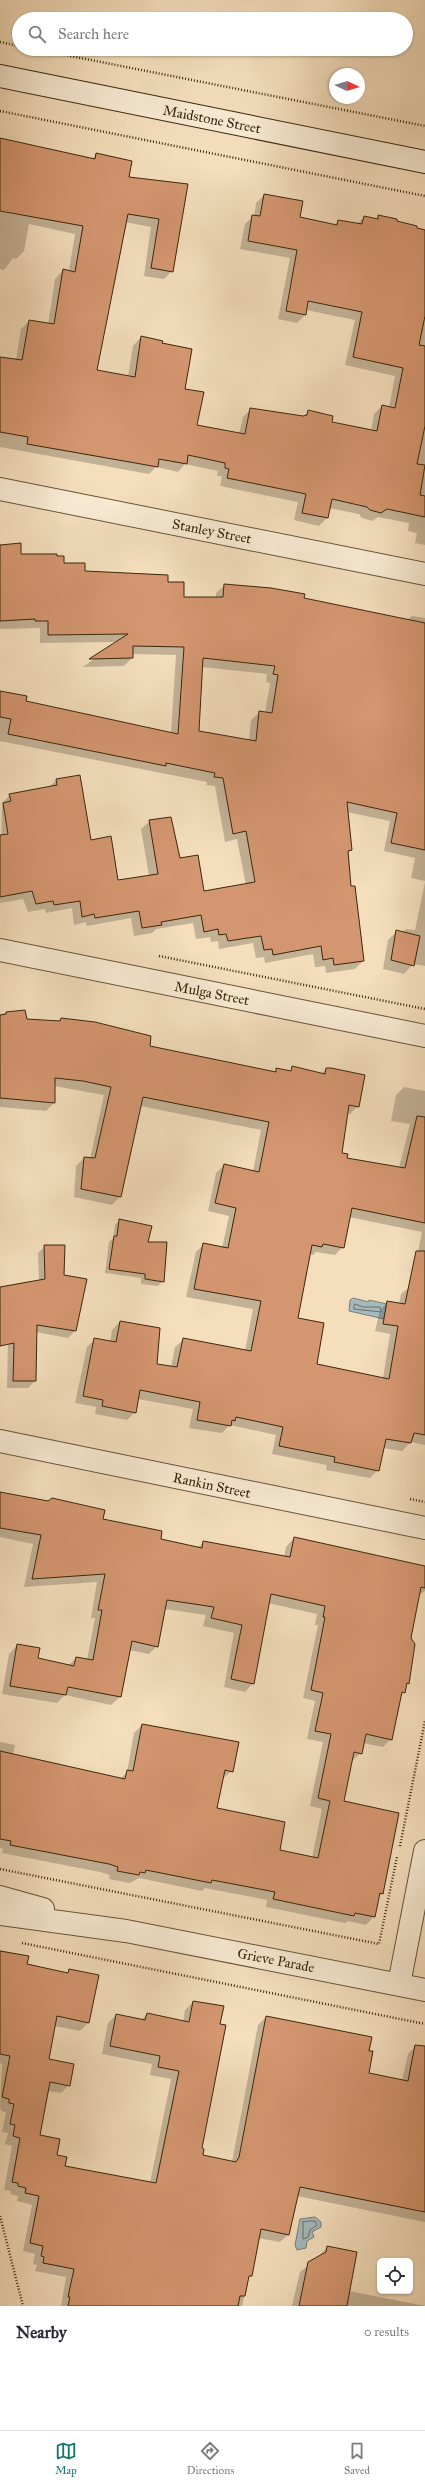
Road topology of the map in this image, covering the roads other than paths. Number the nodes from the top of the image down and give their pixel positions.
1 (0, 76) edge
2 (425, 162) edge
3 (0, 489) edge
4 (425, 574) edge
5 (0, 950) edge
6 (425, 1036) edge
7 (0, 1441) edge
8 (425, 1528) edge
9 (425, 1851) edge
10 (0, 1897) edge
11 (0, 1914) edge
12 (126, 1931) junction
13 (399, 1984) junction
14 (425, 1990) edge

1 - 2 street, Maidstone Street
3 - 4 street, Stanley Street
5 - 6 street, Mulga Street
7 - 8 street, Rankin Street
9 - 13 street
10 - 12 street, Grieve Parade
11 - 12 street, Grieve Parade
12 - 13 street, Grieve Parade
13 - 14 street, Grieve Parade

